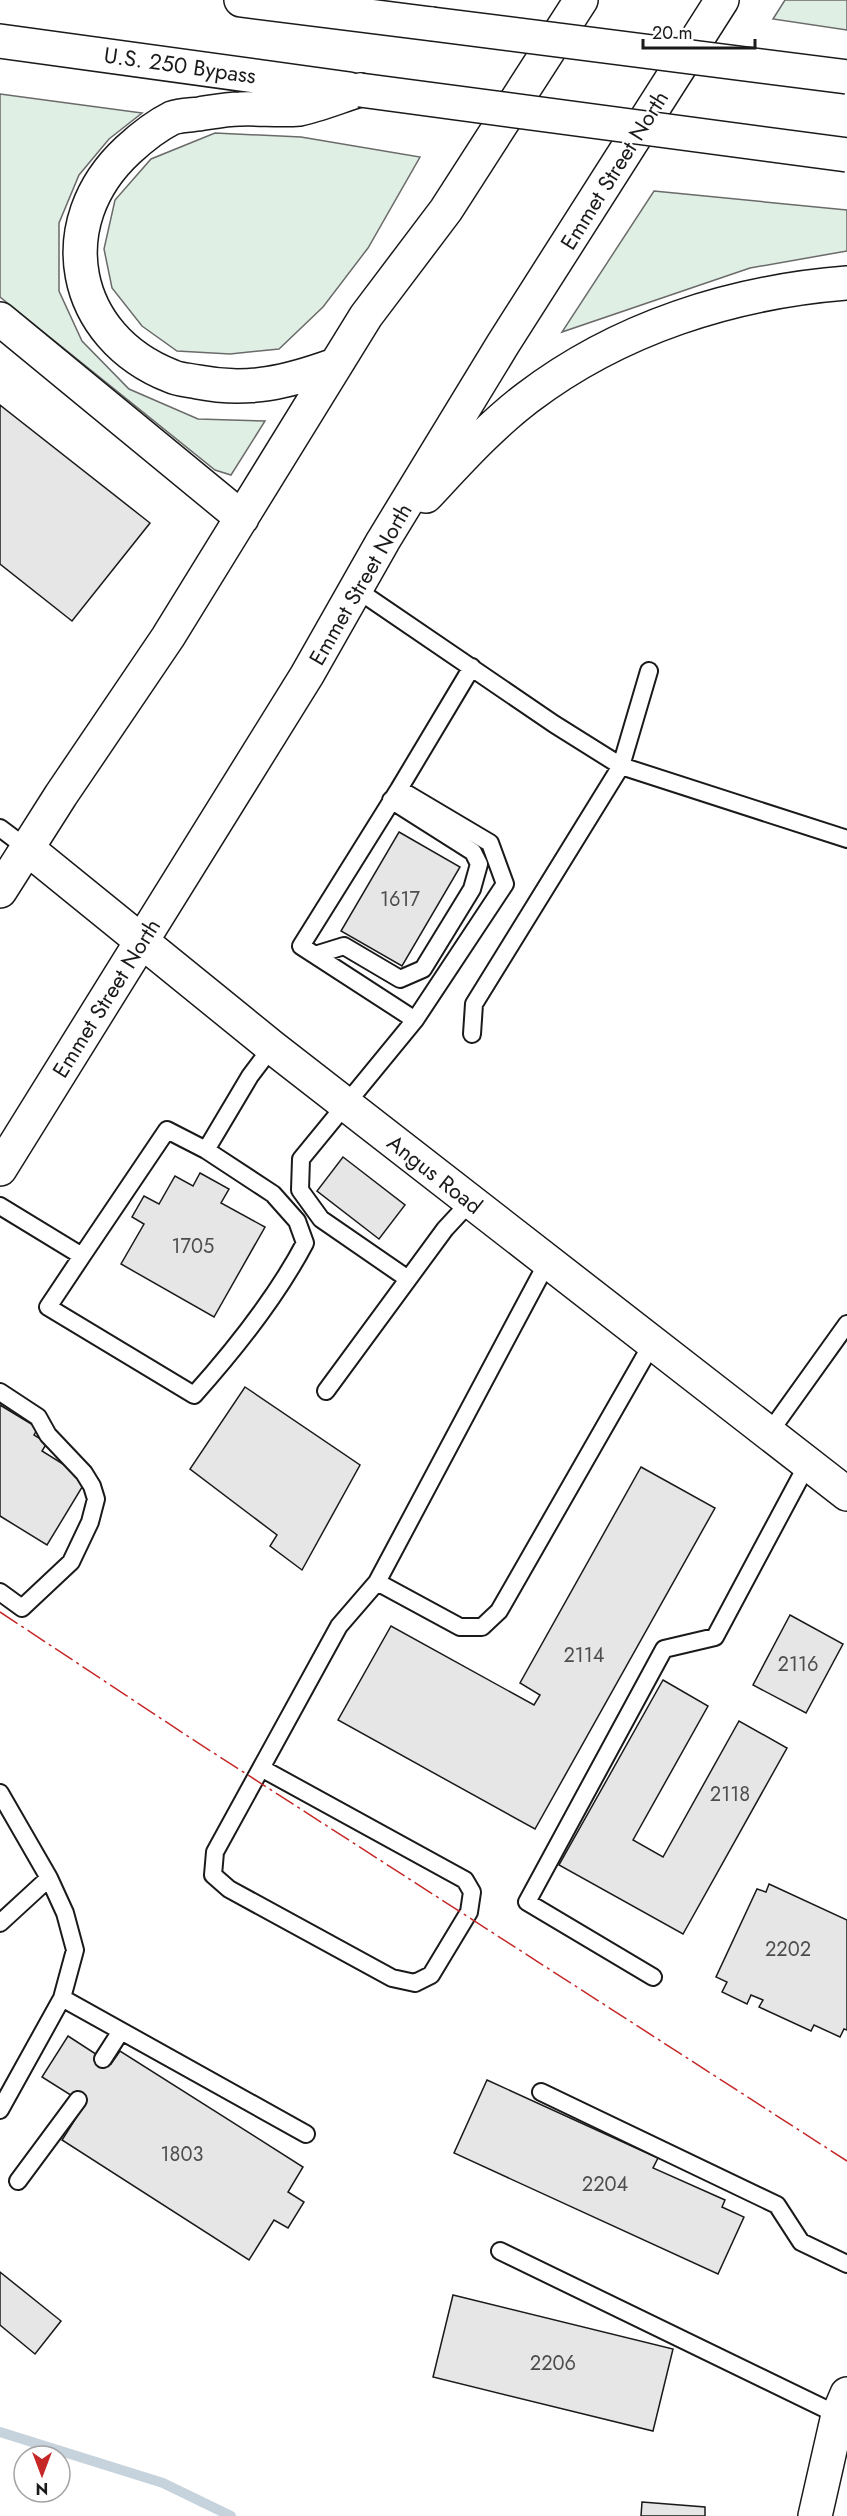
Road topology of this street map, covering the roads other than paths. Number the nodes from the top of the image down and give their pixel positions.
1 (241, 0) edge
2 (402, 0) edge
3 (581, 0) edge
4 (722, 0) edge
5 (432, 24) junction
6 (0, 41) edge
7 (847, 77) edge
8 (360, 90) junction
9 (847, 155) edge
10 (847, 283) edge
11 (0, 319) edge
12 (335, 365) junction
13 (242, 518) junction
14 (383, 541) junction
15 (356, 589) junction
16 (472, 667) junction
17 (649, 671) dead end
18 (621, 766) junction
19 (395, 794) junction
20 (0, 828) edge
21 (847, 838) edge
22 (28, 849) junction
23 (0, 891) edge
24 (141, 940) junction
25 (315, 955) junction
26 (416, 1020) junction
27 (472, 1034) dead end
28 (272, 1047) junction
29 (345, 1104) junction
30 (206, 1150) junction
31 (0, 1169) edge
32 (471, 1201) junction
33 (0, 1206) edge
34 (82, 1256) junction
35 (548, 1261) junction
36 (408, 1279) junction
37 (847, 1323) edge
38 (653, 1342) junction
39 (326, 1391) dead end
40 (0, 1392) edge
41 (768, 1433) junction
42 (808, 1463) junction
43 (847, 1494) edge
44 (377, 1582) junction
45 (0, 1592) edge
46 (261, 1767) junction
47 (0, 1793) edge
48 (49, 1878) junction
49 (0, 1923) edge
50 (653, 1977) dead end
51 (62, 1998) junction
52 (121, 2031) junction
53 (103, 2059) dead end
54 (541, 2092) dead end
55 (78, 2100) dead end
56 (0, 2110) edge
57 (306, 2134) dead end
58 (18, 2181) dead end
59 (500, 2251) dead end
60 (847, 2264) edge
61 (843, 2404) edge
62 (816, 2516) edge

1 - 5 main road
2 - 5 main road
3 - 12 main road
4 - 14 main road, Emmet Street North
5 - 7 main road, bridge
6 - 8 main road, U.S. 250 Bypass
8 - 9 main road, U.S. 250 Bypass, bridge
8 - 12 main road
10 - 14 main road
11 - 13 main road
12 - 13 main road
13 - 22 main road
14 - 15 main road, Emmet Street North
15 - 16 lane
15 - 24 main road, Emmet Street North
16 - 18 lane
16 - 19 lane
17 - 18 lane
18 - 21 lane
18 - 27 lane
19 - 25 lane
19 - 25 lane
19 - 26 lane
20 - 22 lane
22 - 23 main road
22 - 24 main road, Angus Road
24 - 28 main road, Angus Road
24 - 31 main road, Emmet Street North
25 - 26 lane
26 - 29 lane
28 - 29 main road, Angus Road
28 - 30 lane
29 - 32 main road, Angus Road
29 - 36 lane
30 - 34 lane
30 - 34 lane
32 - 35 main road, Angus Road
32 - 36 lane
33 - 34 lane
35 - 38 main road, Angus Road
35 - 44 lane
36 - 39 lane
37 - 41 lane
38 - 41 main road, Angus Road
38 - 44 lane
40 - 45 lane
41 - 42 main road, Angus Road
42 - 43 main road, Angus Road
42 - 50 lane
44 - 46 lane
46 - 46 lane
47 - 48 lane
48 - 49 lane
48 - 51 lane
51 - 52 lane
51 - 56 lane
52 - 53 lane
52 - 57 lane
54 - 60 lane
55 - 58 lane
59 - 61 lane
61 - 62 main road

